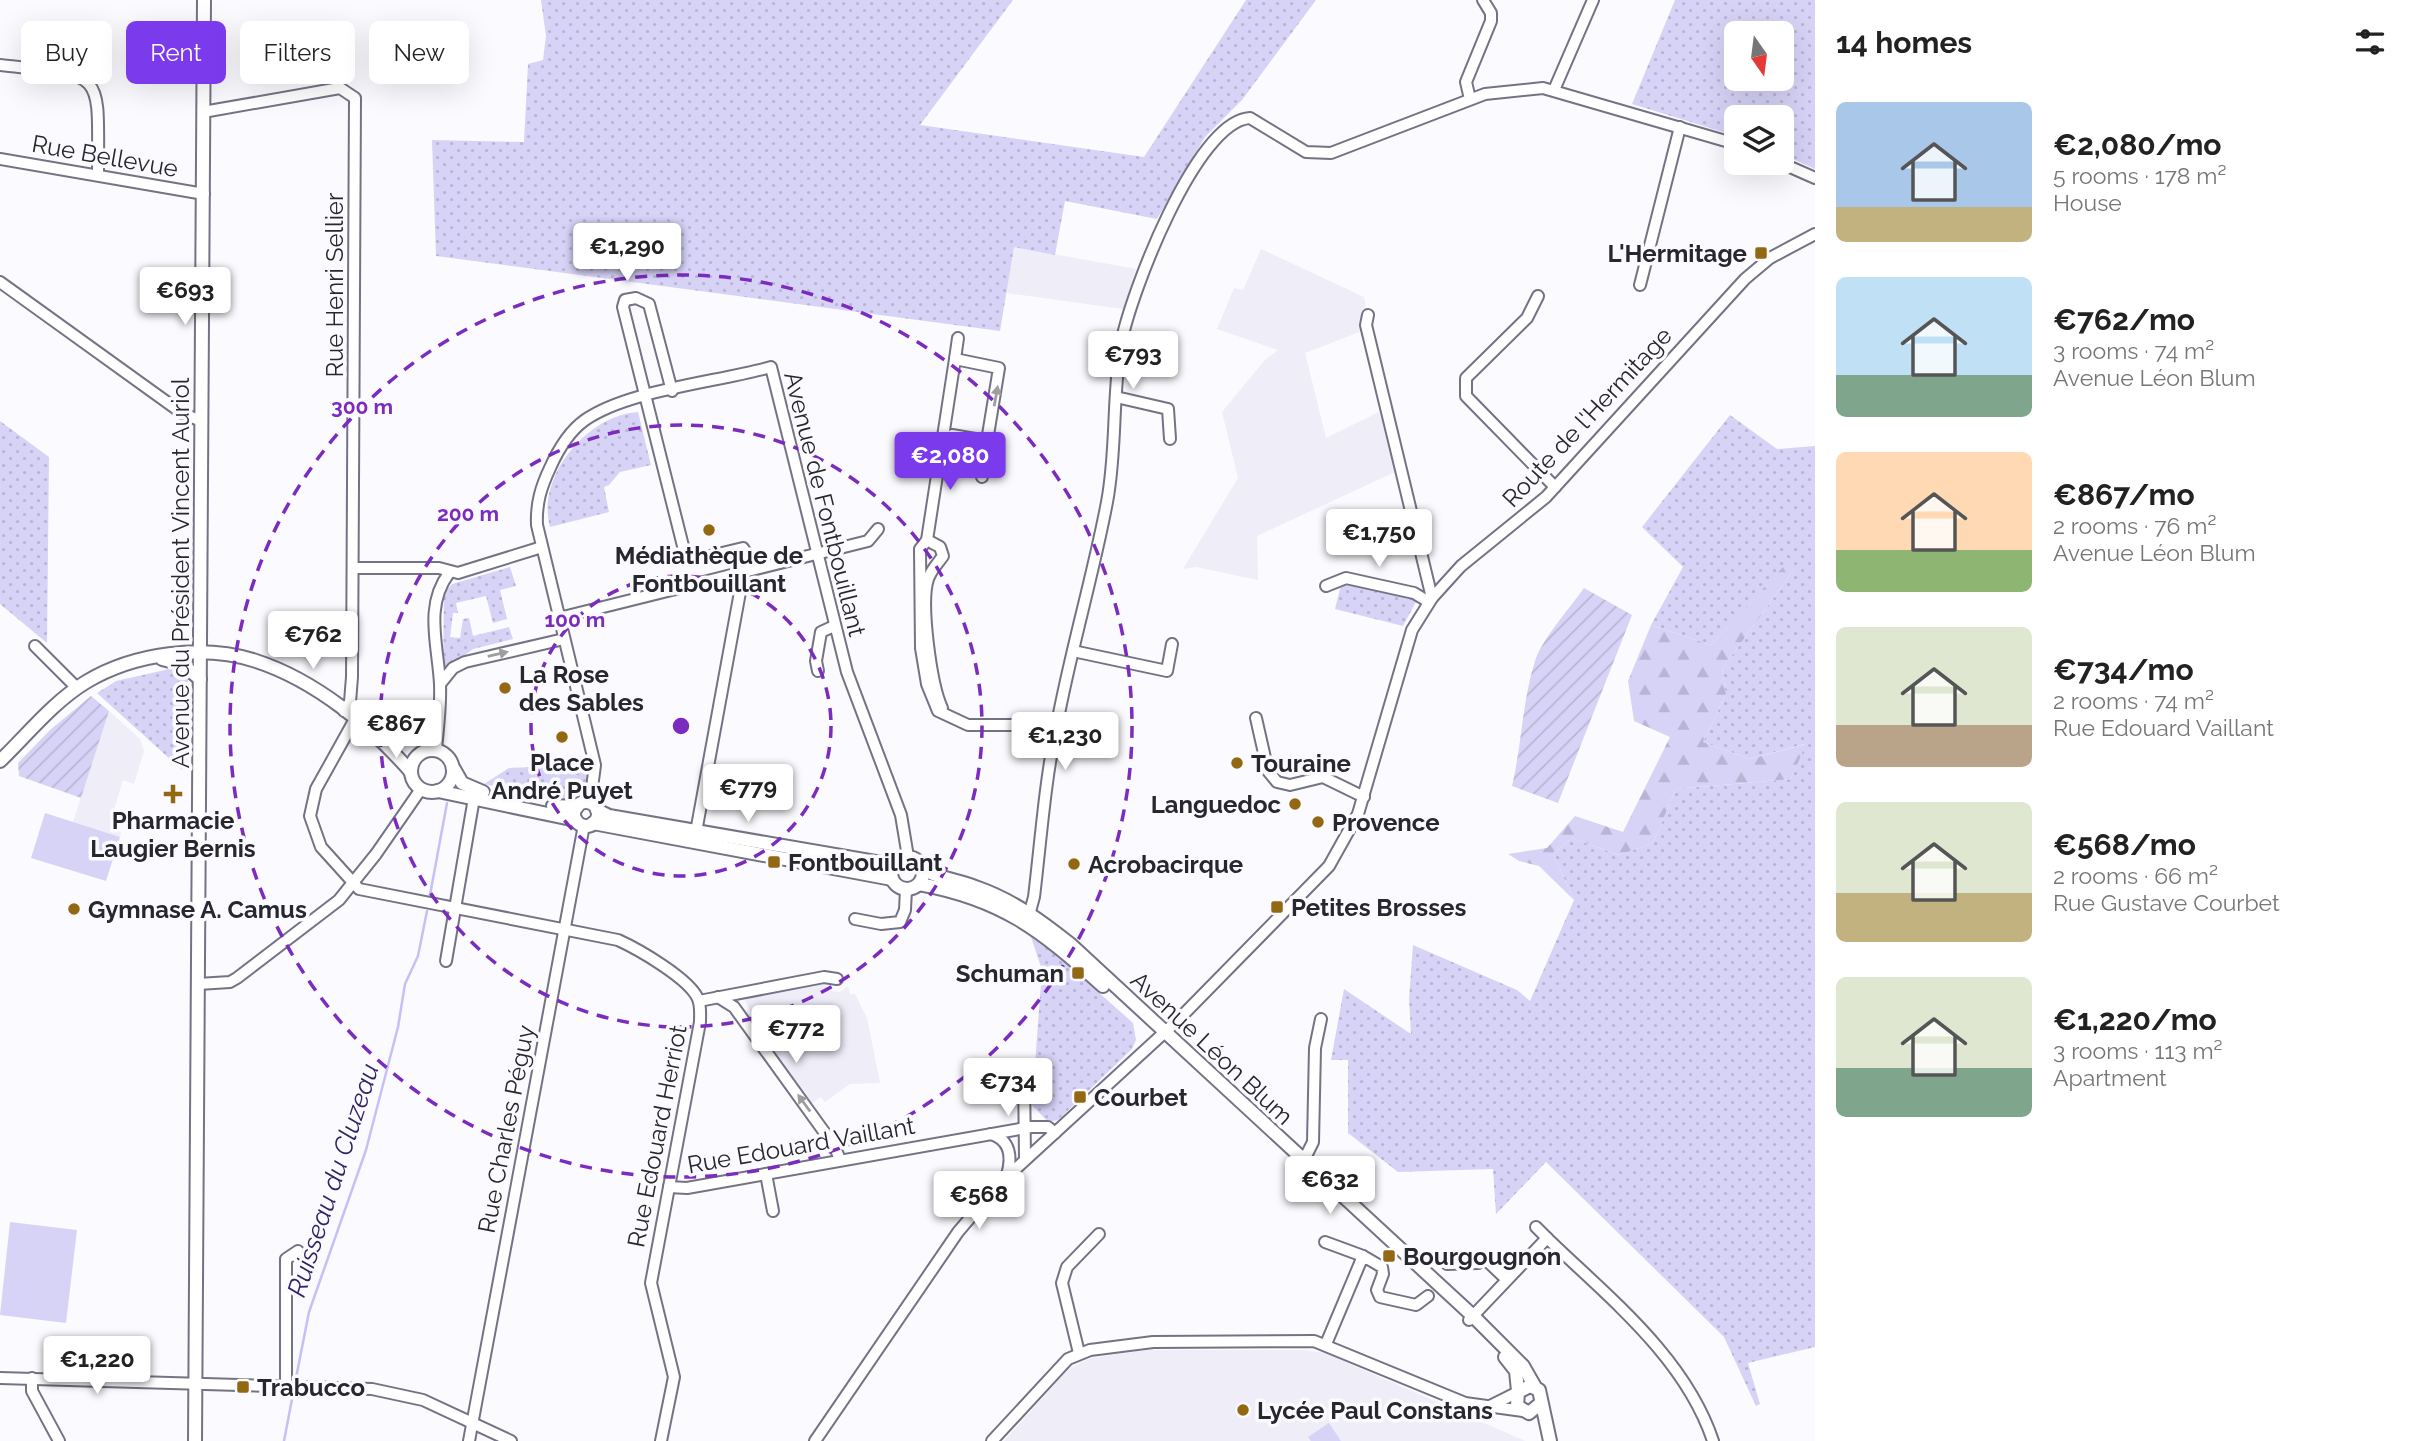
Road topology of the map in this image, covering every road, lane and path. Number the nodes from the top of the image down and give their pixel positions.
1 (204, 0) edge
2 (1483, 0) edge
3 (1593, 0) edge
4 (0, 65) edge
5 (1554, 90) junction
6 (1470, 99) junction
7 (203, 112) junction
8 (1680, 127) junction
9 (1724, 140) edge
10 (0, 159) edge
11 (1794, 169) edge
12 (98, 175) junction
13 (1815, 178) edge
14 (204, 194) junction
15 (1815, 234) edge
16 (0, 282) edge
17 (1640, 285) dead end
18 (1538, 296) dead end
19 (1368, 315) dead end
20 (958, 338) dead end
21 (955, 359) junction
22 (672, 391) junction
23 (646, 397) junction
24 (1116, 397) junction
25 (201, 421) junction
26 (1170, 439) dead end
27 (943, 440) junction
28 (988, 441) junction
29 (982, 477) dead end
30 (1555, 487) junction
31 (878, 529) dead end
32 (928, 540) junction
33 (542, 547) junction
34 (817, 554) junction
35 (353, 568) junction
36 (745, 571) junction
37 (449, 573) junction
38 (1326, 586) dead end
39 (1430, 600) junction
40 (559, 618) junction
41 (834, 626) junction
42 (564, 639) junction
43 (1172, 644) dead end
44 (35, 646) dead end
45 (1073, 651) junction
46 (200, 654) junction
47 (141, 660) junction
48 (818, 671) dead end
49 (200, 679) junction
50 (440, 684) junction
51 (76, 688) junction
52 (344, 711) junction
53 (947, 716) junction
54 (1256, 718) dead end
55 (355, 719) junction
56 (1056, 725) junction
57 (436, 750) junction
58 (396, 755) junction
59 (418, 755) junction
60 (0, 761) edge
61 (454, 769) junction
62 (411, 772) junction
63 (421, 789) junction
64 (438, 791) junction
65 (1364, 797) junction
66 (474, 798) junction
67 (586, 815) junction
68 (696, 832) junction
69 (908, 857) junction
70 (893, 865) junction
71 (922, 869) junction
72 (892, 879) junction
73 (352, 882) junction
74 (912, 886) junction
75 (455, 910) junction
76 (1029, 917) junction
77 (855, 919) dead end
78 (565, 929) junction
79 (446, 961) dead end
80 (837, 979) dead end
81 (198, 984) junction
82 (737, 992) junction
83 (718, 996) junction
84 (699, 1001) junction
85 (734, 1007) junction
86 (1321, 1019) dead end
87 (1162, 1034) junction
88 (1024, 1074) dead end
89 (1023, 1128) junction
90 (1055, 1133) junction
91 (989, 1134) junction
92 (1025, 1159) junction
93 (841, 1160) junction
94 (1303, 1162) junction
95 (766, 1174) junction
96 (1007, 1176) junction
97 (669, 1187) junction
98 (773, 1211) dead end
99 (1536, 1227) dead end
100 (1099, 1234) dead end
101 (1547, 1238) junction
102 (1325, 1242) dead end
103 (298, 1251) dead end
104 (1363, 1255) junction
105 (1447, 1264) dead end
106 (1506, 1279) junction
107 (1428, 1296) dead end
108 (1471, 1318) junction
109 (1326, 1344) junction
110 (1079, 1353) junction
111 (0, 1378) edge
112 (32, 1378) junction
113 (195, 1382) junction
114 (286, 1386) junction
115 (1535, 1387) junction
116 (1518, 1391) junction
117 (1541, 1403) junction
118 (1490, 1406) junction
119 (1526, 1412) junction
120 (473, 1422) junction
121 (59, 1441) edge
122 (195, 1441) edge
123 (469, 1441) edge
124 (511, 1441) edge
125 (661, 1441) edge
126 (815, 1441) edge
127 (992, 1441) edge
128 (1549, 1441) edge
129 (1713, 1441) edge

1 - 7 main road, Avenue du Président Vincent Auriol
2 - 6 street
3 - 5 street
4 - 12 street
5 - 6 street
5 - 8 street
6 - 24 street
7 - 14 main road, Avenue du Président Vincent Auriol
7 - 35 street, Rue Henri Sellier
8 - 9 street
8 - 17 street
10 - 12 street, Rue Bellevue
11 - 13 street
12 - 14 street, Rue Bellevue
14 - 25 main road, Avenue du Président Vincent Auriol
15 - 30 street, Route de l'Hermitage
16 - 25 street
18 - 30 street
19 - 39 street
20 - 21 street
21 - 27 street
28 -> 21 street
22 - 23 street, Avenue de Fontbouillant
22 - 23 street
22 - 34 street, Avenue de Fontbouillant
23 - 33 street, Avenue de Fontbouillant
23 - 36 street
24 - 26 street
24 - 45 street
25 - 46 main road, Avenue du Président Vincent Auriol
27 - 28 street
27 - 32 street
28 - 29 street
30 - 39 street, Route de l'Hermitage
31 - 34 street
32 - 53 street
32 - 53 street
33 - 37 street
33 - 40 street, Avenue de Fontbouillant
34 - 36 street
34 - 41 street, Avenue de Fontbouillant
35 - 37 street
35 - 52 street, Rue Henri Sellier
36 - 40 street
36 - 68 street
37 - 50 street
38 - 39 street
39 - 65 street, Route de l'Hermitage
40 - 42 street, Avenue de Fontbouillant
41 - 48 street
41 - 69 street, Avenue de Fontbouillant
50 -> 42 street
42 - 67 street, Avenue de Fontbouillant
43 - 45 street
44 - 51 street
45 - 56 street
46 - 47 main road
46 - 49 main road, Avenue du Président Vincent Auriol
46 - 52 main road
47 - 49 main road
47 - 51 main road
49 - 81 main road, Avenue du Président Vincent Auriol
50 - 57 street
51 - 60 main road
52 - 55 main road
53 - 56 street
54 - 65 street
55 - 58 main road
55 - 73 street
56 - 76 street
57 - 59 main road
57 - 61 main road, Avenue Léon Blum
58 - 59 main road
58 - 62 main road
59 - 62 main road
61 - 64 main road
61 - 67 main road, Avenue Léon Blum
62 - 63 main road
63 - 64 main road, Avenue Léon Blum
63 - 73 street
64 - 66 main road, Avenue Léon Blum
65 - 87 street, Route de l'Hermitage
66 - 67 main road, Avenue Léon Blum
66 - 75 street
67 - 68 main road, Avenue Léon Blum
67 - 72 main road, Avenue Léon Blum
67 - 78 street, Rue Charles Péguy
68 - 70 main road, Avenue Léon Blum
69 - 70 main road
69 - 71 main road, Avenue Léon Blum
70 - 72 main road
71 - 74 main road
71 - 76 main road, Avenue Léon Blum
72 - 74 main road, Avenue Léon Blum
73 - 75 street, Rue Edouard Herriot
73 - 81 street
74 - 76 main road, Avenue Léon Blum
74 - 77 street
75 - 78 street, Rue Edouard Herriot
75 - 79 street
76 - 87 main road, Avenue Léon Blum
78 - 84 street, Rue Edouard Herriot
78 - 120 street, Rue Charles Péguy
80 - 82 street
81 - 113 main road, Avenue du Président Vincent Auriol
82 - 83 street
82 - 85 street
83 - 84 street
83 - 85 street
84 - 97 street, Rue Edouard Herriot
93 -> 85 street
86 - 94 street
87 - 90 street, Route de l'Hermitage
87 - 94 main road, Avenue Léon Blum
87 - 108 main road, Avenue Léon Blum
88 - 89 street
89 - 90 street, Rue Edouard Vaillant
89 - 91 street, Rue Edouard Vaillant
89 - 92 street
90 - 92 street, Route de l'Hermitage
91 - 93 street, Rue Edouard Vaillant
91 - 96 street
92 - 96 street, Route de l'Hermitage
93 - 95 street, Rue Edouard Vaillant
94 - 108 main road, Avenue Léon Blum
95 - 97 street, Rue Edouard Vaillant
95 - 98 street
96 - 126 street, Route de l'Hermitage
97 - 125 street, Rue Edouard Herriot
99 - 101 street
100 - 110 street
101 - 106 street
101 - 129 street
102 - 104 street
103 - 114 street
104 - 107 street
104 - 109 street
105 - 106 street
106 - 108 street
108 - 115 main road, Avenue Léon Blum
108 - 116 main road, Avenue Léon Blum
109 - 110 street
109 - 118 street
110 - 127 street
111 - 112 street
112 - 113 street
112 - 121 street
113 - 114 street
113 - 122 main road, Avenue du Président Vincent Auriol
114 - 120 street
115 - 116 main road
115 - 117 main road, Avenue Léon Blum
116 - 118 street
116 - 119 main road, Avenue Léon Blum
117 - 119 main road
117 - 128 main road, Avenue Léon Blum
118 - 119 street
119 - 128 main road, Avenue Léon Blum
120 - 123 street, Rue Charles Péguy
120 - 124 street

